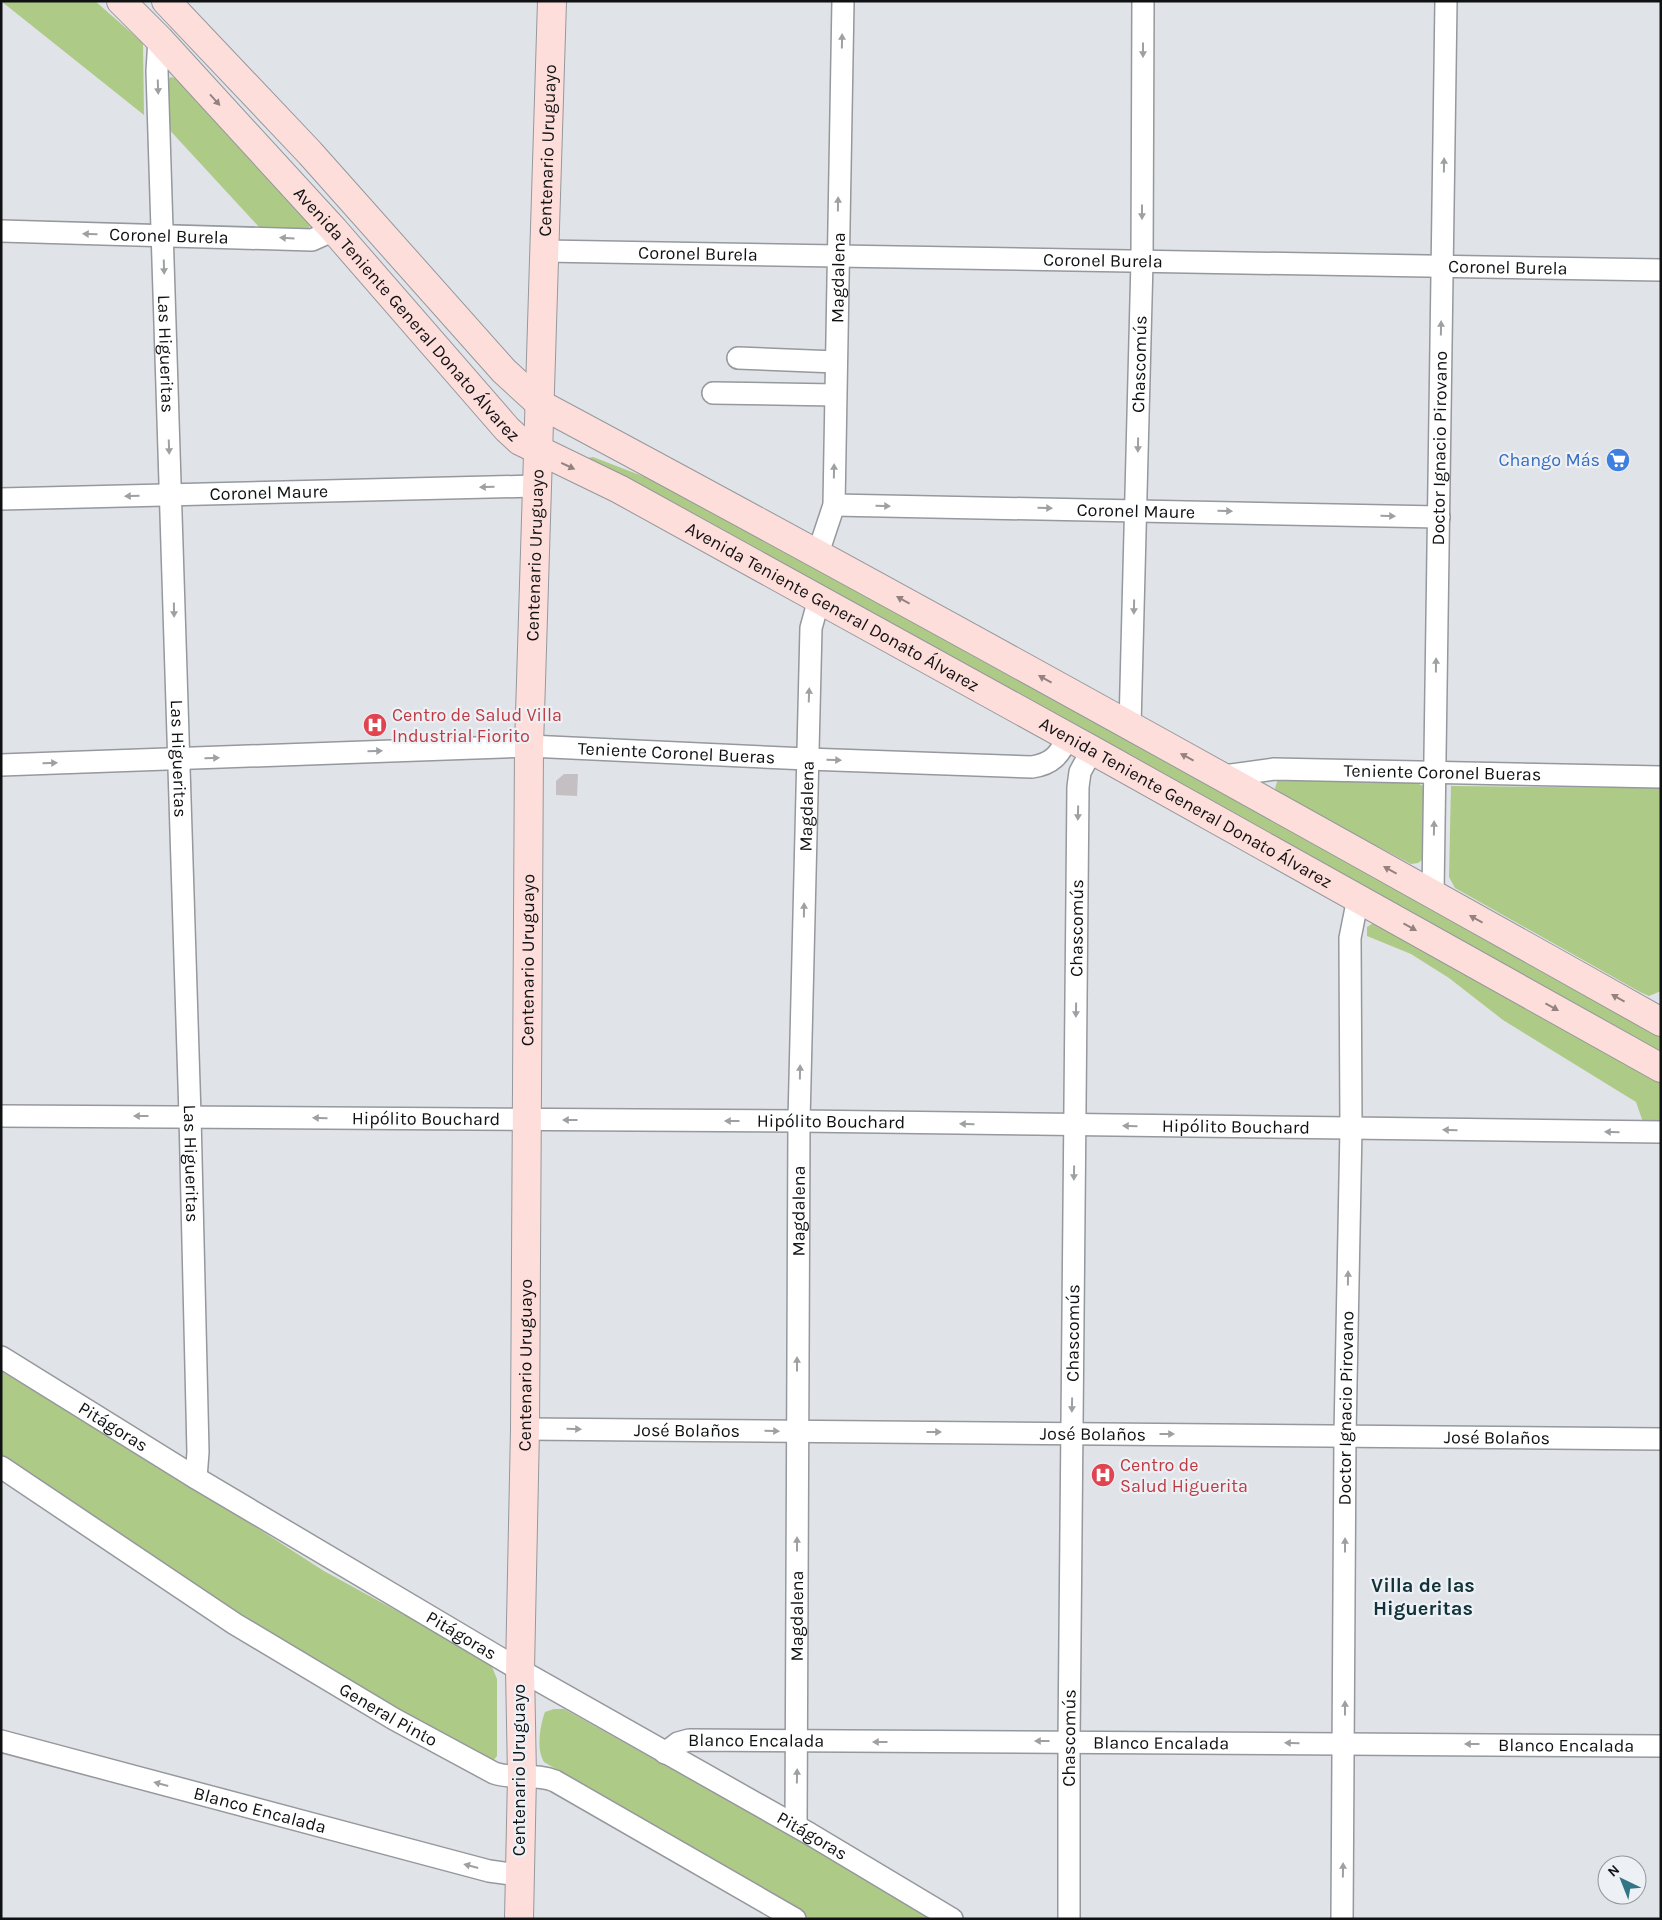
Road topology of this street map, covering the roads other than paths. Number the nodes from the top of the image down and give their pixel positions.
1 (121, 1) edge
2 (166, 1) edge
3 (552, 1) edge
4 (843, 1) edge
5 (1143, 1) edge
6 (1446, 1) edge
7 (159, 39) junction
8 (334, 230) junction
9 (1, 231) edge
10 (163, 236) junction
11 (544, 251) junction
12 (837, 255) junction
13 (1142, 261) junction
14 (1442, 268) junction
15 (1661, 270) edge
16 (738, 358) dead end
17 (836, 362) junction
18 (713, 393) dead end
19 (835, 395) junction
20 (540, 404) junction
21 (538, 452) junction
22 (536, 486) junction
23 (171, 495) junction
24 (1, 500) edge
25 (834, 505) junction
26 (1137, 509) junction
27 (1438, 517) junction
28 (818, 553) junction
29 (819, 599) junction
30 (1130, 726) junction
31 (1068, 736) junction
32 (529, 746) junction
33 (1092, 750) junction
34 (178, 759) junction
35 (807, 759) junction
36 (1051, 762) junction
37 (1, 765) edge
38 (1435, 771) junction
39 (1080, 774) junction
40 (1224, 776) junction
41 (1661, 777) edge
42 (1433, 894) junction
43 (1358, 898) junction
44 (1661, 1022) edge
45 (1661, 1068) edge
46 (1, 1116) edge
47 (190, 1116) junction
48 (526, 1120) junction
49 (799, 1121) junction
50 (1075, 1126) junction
51 (1351, 1128) junction
52 (1661, 1132) edge
53 (1, 1357) edge
54 (525, 1429) junction
55 (796, 1432) junction
56 (1072, 1433) junction
57 (1345, 1435) junction
58 (1661, 1439) edge
59 (1, 1467) edge
60 (196, 1478) junction
61 (520, 1670) junction
62 (1, 1741) edge
63 (1069, 1741) junction
64 (798, 1742) junction
65 (1345, 1744) junction
66 (1661, 1746) edge
67 (665, 1753) junction
68 (522, 1776) junction
69 (796, 1825) junction
70 (519, 1874) junction
71 (519, 1919) edge
72 (795, 1919) edge
73 (952, 1919) edge
74 (1069, 1919) edge
75 (1342, 1919) edge

1 - 7 main road, Avenida Teniente General Donato Álvarez
2 - 20 main road, Avenida Teniente General Donato Álvarez
3 - 11 main road, Centenario Uruguayo
12 -> 4 street, Magdalena
5 -> 13 street, Chascomús
14 -> 6 street, Doctor Ignacio Pirovano
7 -> 8 main road, Avenida Teniente General Donato Álvarez
7 -> 10 street, Las Higueritas
8 -> 10 street, Coronel Burela
8 - 21 main road, Avenida Teniente General Donato Álvarez
10 -> 9 street, Coronel Burela
10 -> 23 street, Las Higueritas
11 - 12 street, Coronel Burela
11 - 20 main road, Centenario Uruguayo
12 - 13 street, Coronel Burela
12 - 17 street, Magdalena
13 - 14 street, Coronel Burela
13 -> 26 street, Chascomús
14 - 15 street, Coronel Burela
27 -> 14 street, Doctor Ignacio Pirovano
16 - 17 street
17 - 19 street, Magdalena
18 - 19 street
25 -> 19 street, Magdalena
20 - 21 main road, Centenario Uruguayo
20 - 28 main road, Avenida Teniente General Donato Álvarez
21 - 22 main road, Centenario Uruguayo
21 -> 29 main road, Avenida Teniente General Donato Álvarez
22 -> 23 street, Coronel Maure
22 - 32 main road, Centenario Uruguayo
23 -> 24 street, Coronel Maure
23 -> 34 street, Las Higueritas
25 -> 26 street, Coronel Maure
25 - 28 street, Magdalena
26 -> 27 street, Coronel Maure
26 -> 30 street, Chascomús
38 -> 27 street, Doctor Ignacio Pirovano
30 -> 28 main road, Avenida Teniente General Donato Álvarez
29 - 31 main road, Avenida Teniente General Donato Álvarez
35 -> 29 street, Magdalena
40 -> 30 main road, Avenida Teniente General Donato Álvarez
31 - 33 main road, Avenida Teniente General Donato Álvarez
31 - 36 street
34 -> 32 street, Teniente Coronel Bueras
32 - 35 street, Teniente Coronel Bueras
32 - 48 main road, Centenario Uruguayo
33 - 39 street, Chascomús
33 - 43 main road, Avenida Teniente General Donato Álvarez
37 -> 34 street, Teniente Coronel Bueras
34 - 47 street, Las Higueritas
35 -> 36 street, Teniente Coronel Bueras
49 -> 35 street, Magdalena
36 - 39 street
38 - 40 street, Teniente Coronel Bueras
38 - 41 street, Teniente Coronel Bueras
42 -> 38 street, Doctor Ignacio Pirovano
39 -> 50 street, Chascomús
42 -> 40 main road, Avenida Teniente General Donato Álvarez
44 -> 42 main road, Avenida Teniente General Donato Álvarez
43 -> 45 main road, Avenida Teniente General Donato Álvarez
43 - 51 street, Doctor Ignacio Pirovano
47 -> 46 street, Hipólito Bouchard
48 -> 47 street, Hipólito Bouchard
47 - 60 street, Las Higueritas
49 -> 48 street, Hipólito Bouchard
48 - 54 main road, Centenario Uruguayo
50 -> 49 street, Hipólito Bouchard
55 -> 49 street, Magdalena
51 -> 50 street, Hipólito Bouchard
50 -> 56 street, Chascomús
52 -> 51 street, Hipólito Bouchard
57 -> 51 street, Doctor Ignacio Pirovano
53 - 60 street, Pitágoras
54 -> 55 street, José Bolaños
54 - 61 main road, Centenario Uruguayo
55 -> 56 street, José Bolaños
64 -> 55 street, Magdalena
56 -> 57 street, José Bolaños
56 - 63 street, Chascomús
57 - 58 street, José Bolaños
65 -> 57 street, Doctor Ignacio Pirovano
59 - 68 street, General Pinto
60 - 61 street, Pitágoras
61 - 67 street, Pitágoras
61 - 68 main road, Centenario Uruguayo
70 -> 62 street, Blanco Encalada
63 -> 64 street, Blanco Encalada
65 -> 63 street, Blanco Encalada
63 - 74 street, Chascomús
64 - 67 street, Blanco Encalada
69 -> 64 street, Magdalena
66 -> 65 street, Blanco Encalada
75 -> 65 street, Doctor Ignacio Pirovano
67 - 69 street, Pitágoras
68 - 70 main road, Centenario Uruguayo
68 - 72 street, General Pinto
69 - 73 street, Pitágoras
70 - 71 main road, Centenario Uruguayo

